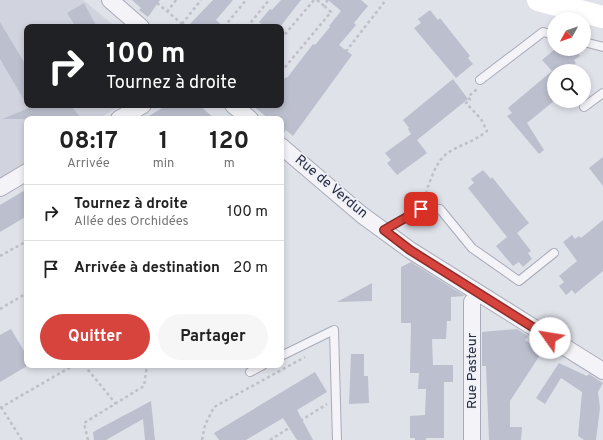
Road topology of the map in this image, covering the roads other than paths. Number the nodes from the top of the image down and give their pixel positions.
1 (538, 0) edge
2 (115, 2) edge
3 (603, 17) edge
4 (138, 24) edge
5 (547, 33) edge
6 (591, 44) edge
7 (603, 47) edge
8 (480, 80) road end
9 (603, 93) edge
10 (591, 102) edge
11 (138, 108) edge
12 (237, 108) edge
13 (123, 116) edge
14 (246, 116) edge
15 (284, 149) edge
16 (24, 174) edge
17 (0, 188) edge
18 (384, 230) junction
19 (554, 252) dead end
20 (472, 302) dead end
21 (284, 355) edge
22 (258, 368) edge
23 (603, 371) edge
24 (250, 372) dead end
25 (336, 440) edge
26 (472, 440) edge

1 - 3 main road
2 - 4 street
5 - 8 lane
6 - 7 lane
9 - 10 lane
11 - 13 street
12 - 14 street
15 - 18 street, Rue de Verdun
16 - 17 street
18 - 19 lane
18 - 23 street, Rue de Verdun
20 - 26 street, Rue Pasteur
21 - 25 lane
22 - 24 lane

